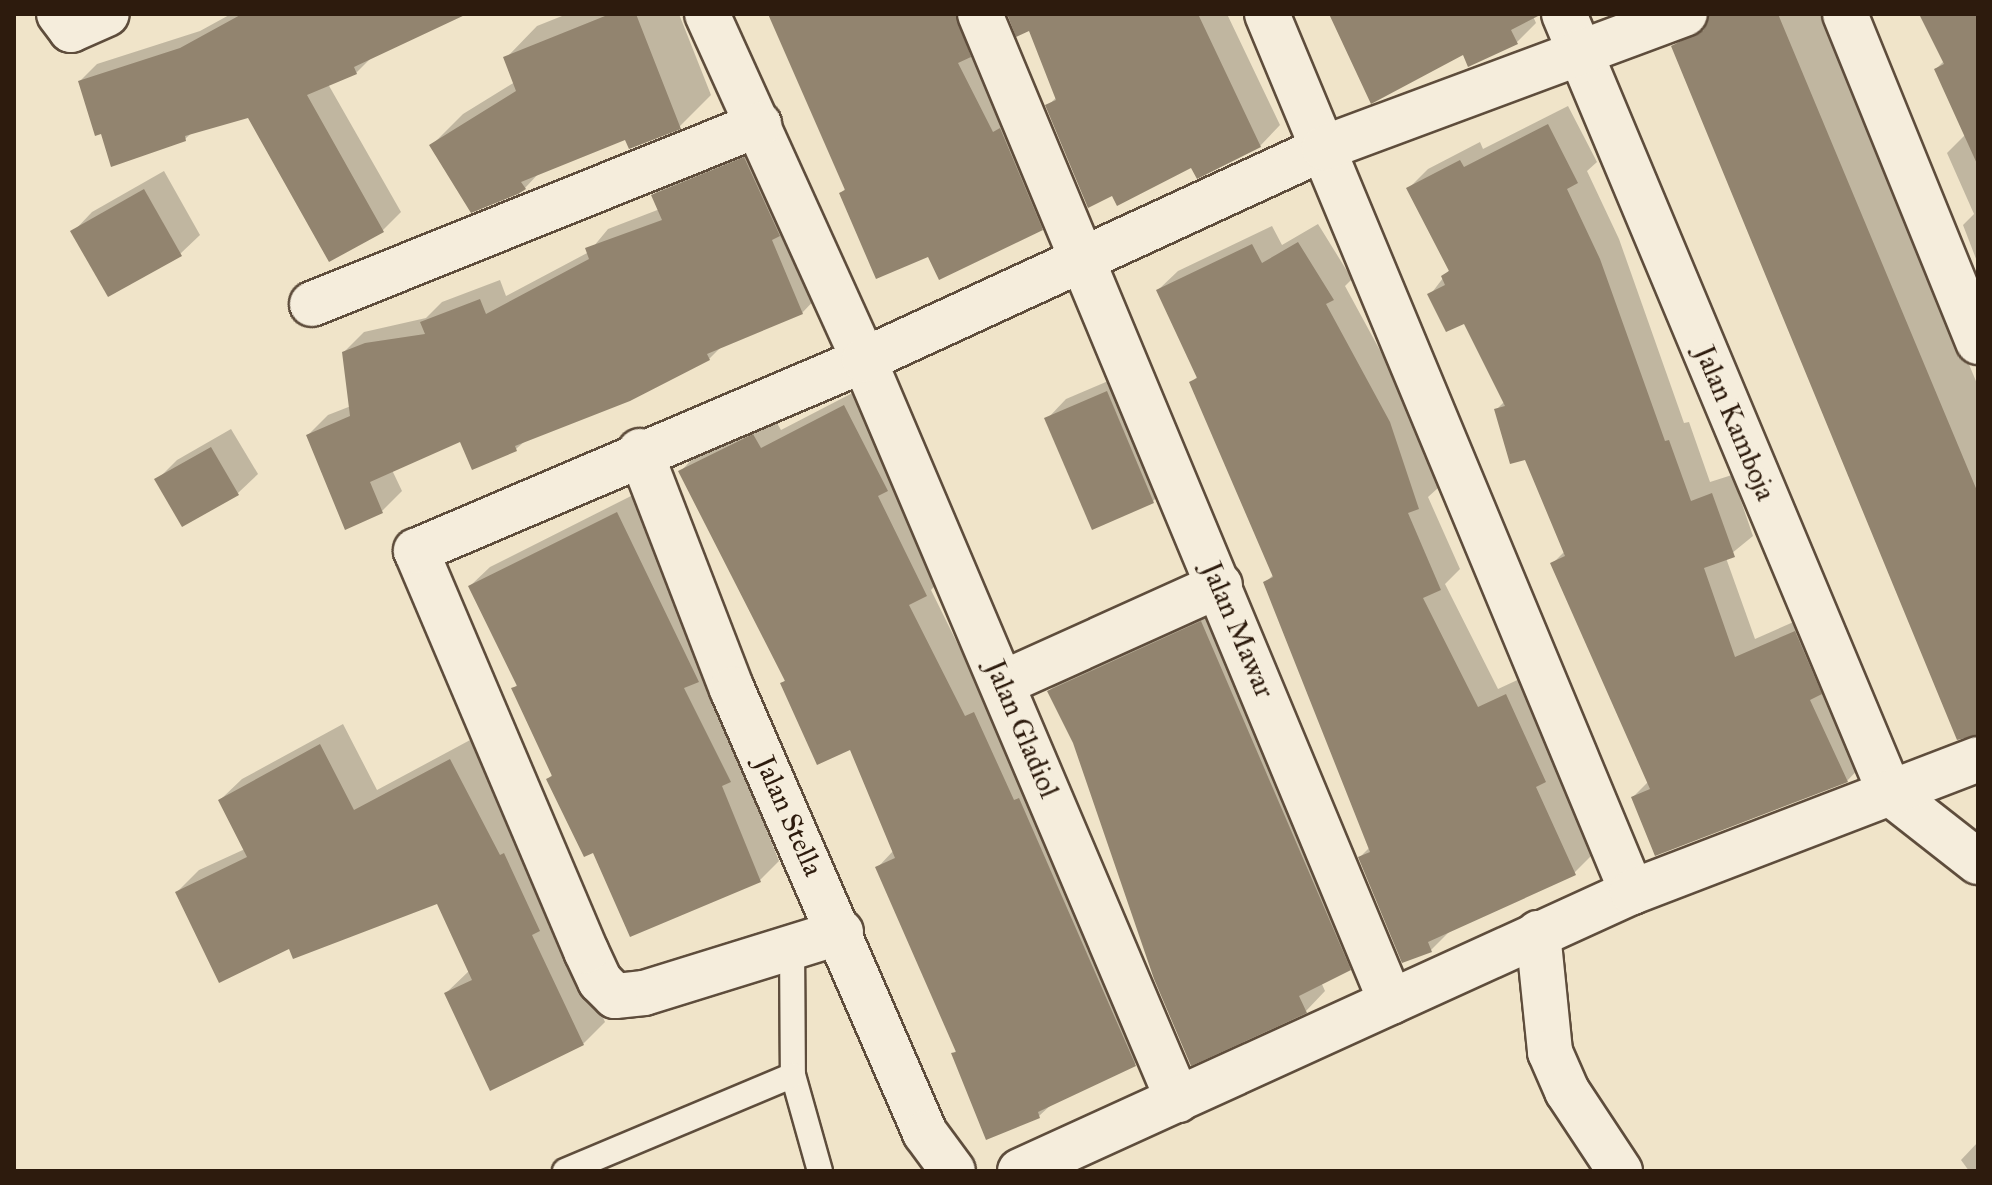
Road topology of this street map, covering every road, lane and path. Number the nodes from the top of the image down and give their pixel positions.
1 (59, 14) edge
2 (107, 14) edge
3 (707, 14) edge
4 (980, 14) edge
5 (1267, 14) edge
6 (1685, 14) edge
7 (1845, 14) edge
8 (1571, 34) edge
9 (759, 124) junction
10 (1324, 148) junction
11 (1081, 259) junction
12 (312, 304) dead end
13 (1978, 342) edge
14 (864, 360) junction
15 (640, 451) junction
16 (1220, 585) junction
17 (1003, 683) junction
18 (1978, 759) edge
19 (1890, 793) junction
20 (1978, 862) edge
21 (1632, 892) junction
22 (841, 932) junction
23 (1538, 933) junction
24 (792, 944) junction
25 (1391, 1002) junction
26 (793, 1075) junction
27 (1178, 1100) junction
28 (565, 1171) edge
29 (820, 1171) edge
30 (953, 1171) edge
31 (1020, 1171) edge
32 (1620, 1171) edge

1 - 2 street
3 - 9 street, Jalan Gladiol
4 - 11 street, Jalan Mawar
5 - 10 street
6 - 8 street
7 - 13 street
8 - 10 street
8 - 19 street, Jalan Kamboja
9 - 12 street
9 - 14 street, Jalan Gladiol
10 - 11 street
10 - 21 street
11 - 14 street
11 - 16 street, Jalan Mawar
14 - 15 street
14 - 17 street, Jalan Gladiol
15 - 22 street, Jalan Stella
15 - 24 street
16 - 17 street
16 - 25 street, Jalan Mawar
17 - 27 street, Jalan Gladiol
18 - 19 street
19 - 20 street
19 - 21 street
21 - 23 street
22 - 24 street
22 - 30 street, Jalan Stella
23 - 25 street
23 - 32 street
24 - 26 lane
25 - 27 street
26 - 28 lane
26 - 29 lane
27 - 31 street

